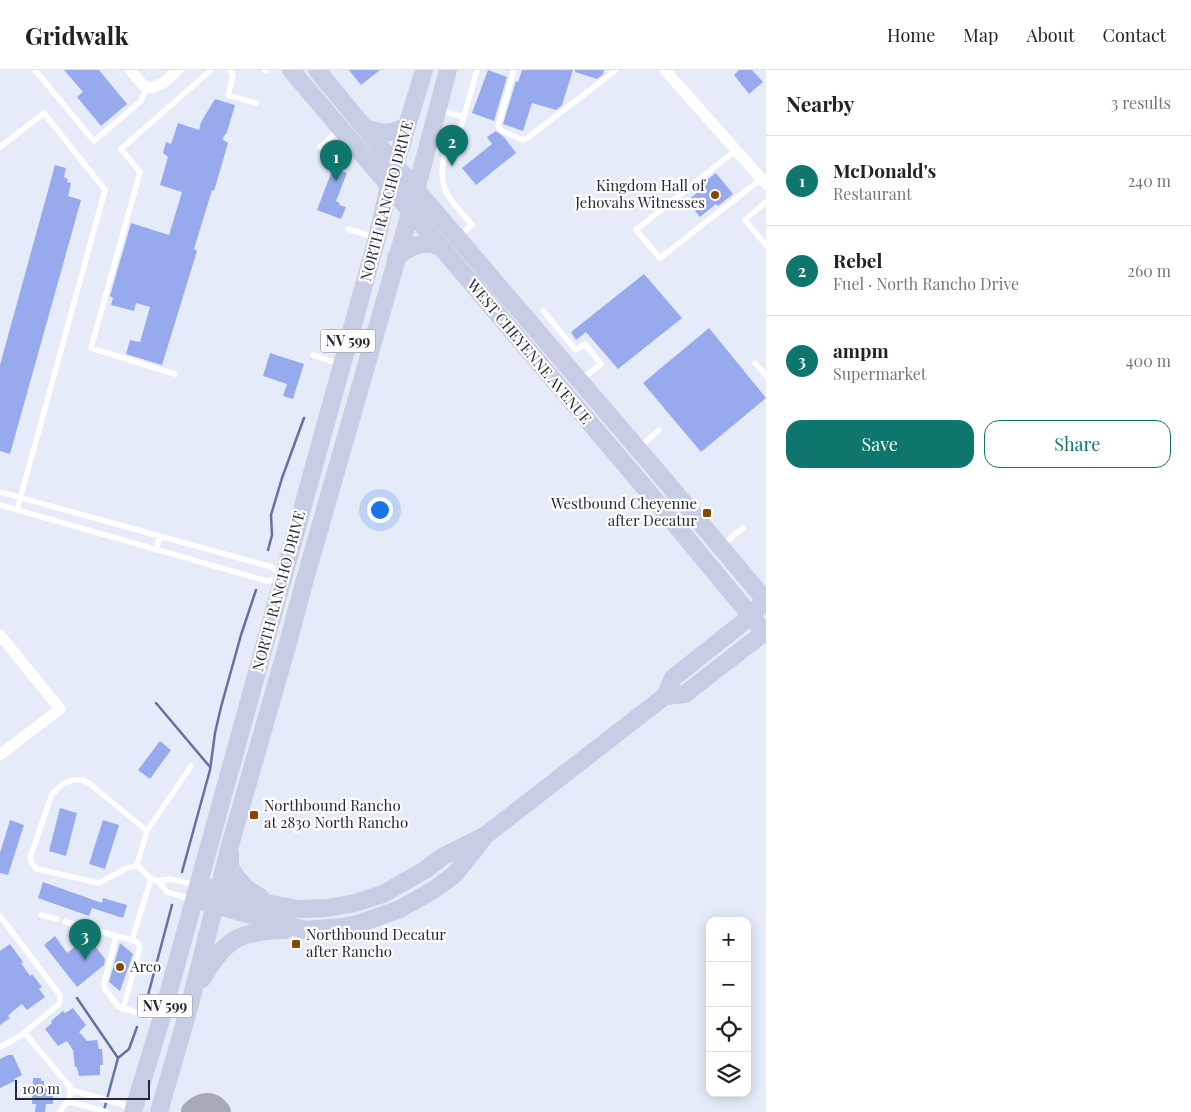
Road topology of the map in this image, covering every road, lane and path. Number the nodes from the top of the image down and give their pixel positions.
1 (35, 70) edge
2 (130, 70) edge
3 (178, 70) edge
4 (211, 70) edge
5 (230, 70) edge
6 (291, 70) edge
7 (424, 70) edge
8 (448, 70) edge
9 (477, 70) edge
10 (514, 70) edge
11 (616, 70) edge
12 (664, 70) edge
13 (319, 71) edge
14 (149, 87) junction
15 (256, 103) dead end
16 (437, 110) junction
17 (464, 117) junction
18 (407, 126) junction
19 (365, 128) junction
20 (340, 129) junction
21 (0, 147) edge
22 (320, 147) dead end
23 (426, 147) junction
24 (736, 150) junction
25 (445, 152) junction
26 (395, 164) junction
27 (764, 182) edge
28 (389, 186) junction
29 (416, 188) junction
30 (766, 202) edge
31 (410, 213) junction
32 (348, 229) dead end
33 (457, 237) junction
34 (377, 238) junction
35 (766, 245) edge
36 (440, 247) junction
37 (396, 257) junction
38 (543, 312) dead end
39 (313, 356) dead end
40 (755, 363) dead end
41 (342, 365) junction
42 (175, 374) dead end
43 (766, 376) edge
44 (580, 381) junction
45 (659, 430) dead end
46 (638, 448) junction
47 (0, 492) edge
48 (20, 498) junction
49 (0, 505) edge
50 (17, 510) junction
51 (743, 528) dead end
52 (160, 536) junction
53 (721, 547) junction
54 (156, 550) junction
55 (282, 578) junction
56 (304, 583) junction
57 (766, 601) edge
58 (751, 616) junction
59 (765, 633) edge
60 (0, 635) edge
61 (665, 696) junction
62 (0, 755) edge
63 (191, 766) dead end
64 (147, 831) junction
65 (486, 835) junction
66 (229, 849) junction
67 (137, 865) junction
68 (151, 879) junction
69 (158, 881) junction
70 (196, 892) junction
71 (217, 898) junction
72 (265, 904) junction
73 (41, 915) dead end
74 (0, 916) edge
75 (57, 919) dead end
76 (65, 922) dead end
77 (74, 924) dead end
78 (81, 926) dead end
79 (305, 930) junction
80 (116, 936) junction
81 (132, 940) junction
82 (189, 1008) junction
83 (123, 1009) junction
84 (161, 1020) junction
85 (24, 1032) junction
86 (0, 1047) edge
87 (71, 1090) junction
88 (94, 1097) junction
89 (68, 1100) junction
90 (91, 1108) junction
91 (130, 1110) edge
92 (60, 1112) edge
93 (107, 1112) edge
94 (159, 1112) edge

1 - 14 lane
2 - 14 street
3 - 14 street
4 - 42 lane
5 - 15 lane
6 - 20 main road, WEST CHEYENNE AVENUE
7 - 18 main road, NORTH RANCHO DRIVE / NV 599
8 - 16 main road, NORTH RANCHO DRIVE / NV 599
9 - 17 lane
10 - 11 lane
12 - 24 street
13 - 19 main road, WEST CHEYENNE AVENUE
16 - 17 lane
16 - 23 main road, NORTH RANCHO DRIVE / NV 599
17 - 25 lane
18 - 19 main road
18 - 26 main road, NORTH RANCHO DRIVE / NV 599
19 - 26 main road, WEST CHEYENNE AVENUE
20 - 22 lane
20 - 28 main road, WEST CHEYENNE AVENUE
21 - 48 lane
23 - 25 lane
23 - 29 main road, NORTH RANCHO DRIVE / NV 599
24 - 27 street
24 - 27 lane
25 - 33 lane
26 - 28 main road, NORTH RANCHO DRIVE / NV 599
26 - 29 main road, WEST CHEYENNE AVENUE
28 - 31 main road, WEST CHEYENNE AVENUE
28 - 34 main road, NORTH RANCHO DRIVE / NV 599
29 - 31 main road, NORTH RANCHO DRIVE / NV 599
29 - 33 main road, WEST CHEYENNE AVENUE
30 - 35 lane
31 - 36 main road, WEST CHEYENNE AVENUE
31 - 37 main road, NORTH RANCHO DRIVE / NV 599
32 - 34 lane
33 - 44 main road, WEST CHEYENNE AVENUE
34 - 41 main road, NORTH RANCHO DRIVE / NV 599
36 - 37 main road
36 - 58 main road, WEST CHEYENNE AVENUE
37 - 56 main road, NORTH RANCHO DRIVE / NV 599
38 - 44 lane
39 - 41 lane
40 - 43 lane
41 - 55 main road, NORTH RANCHO DRIVE / NV 599
44 - 46 main road, WEST CHEYENNE AVENUE
45 - 46 lane
46 - 53 main road, WEST CHEYENNE AVENUE
47 - 48 lane
48 - 50 lane
48 - 52 lane
49 - 50 lane
50 - 54 lane
51 - 53 lane
52 - 54 lane
52 - 55 lane
53 - 57 main road, WEST CHEYENNE AVENUE
54 - 55 lane
55 - 56 main road
55 - 70 main road, NORTH RANCHO DRIVE / NV 599
56 - 66 main road, NORTH RANCHO DRIVE / NV 599
57 - 58 main road
58 - 59 main road, WEST CHEYENNE AVENUE
58 - 61 main road
59 - 61 main road
60 - 62 street
61 - 65 main road
63 - 64 lane
64 - 67 lane
64 - 67 lane
65 - 72 main road
65 - 79 main road
66 - 71 main road, NORTH RANCHO DRIVE / NV 599
66 - 72 main road
67 - 68 lane
68 - 69 lane
68 - 81 lane
69 - 70 lane
69 - 70 lane
70 - 71 main road
70 - 84 main road, NORTH RANCHO DRIVE / NV 599
71 - 72 main road
71 - 79 main road
71 - 82 main road, NORTH RANCHO DRIVE / NV 599
73 - 75 lane
74 - 85 lane
76 - 77 lane
78 - 80 lane
79 - 82 main road
80 - 81 lane
80 - 83 lane
81 - 83 lane
82 - 94 main road, NORTH RANCHO DRIVE / NV 599
83 - 84 lane
84 - 91 main road, NORTH RANCHO DRIVE / NV 599
85 - 86 lane
85 - 87 lane
87 - 88 lane
87 - 89 lane
88 - 90 lane
88 - 91 lane
89 - 90 lane
89 - 92 lane
90 - 93 lane

